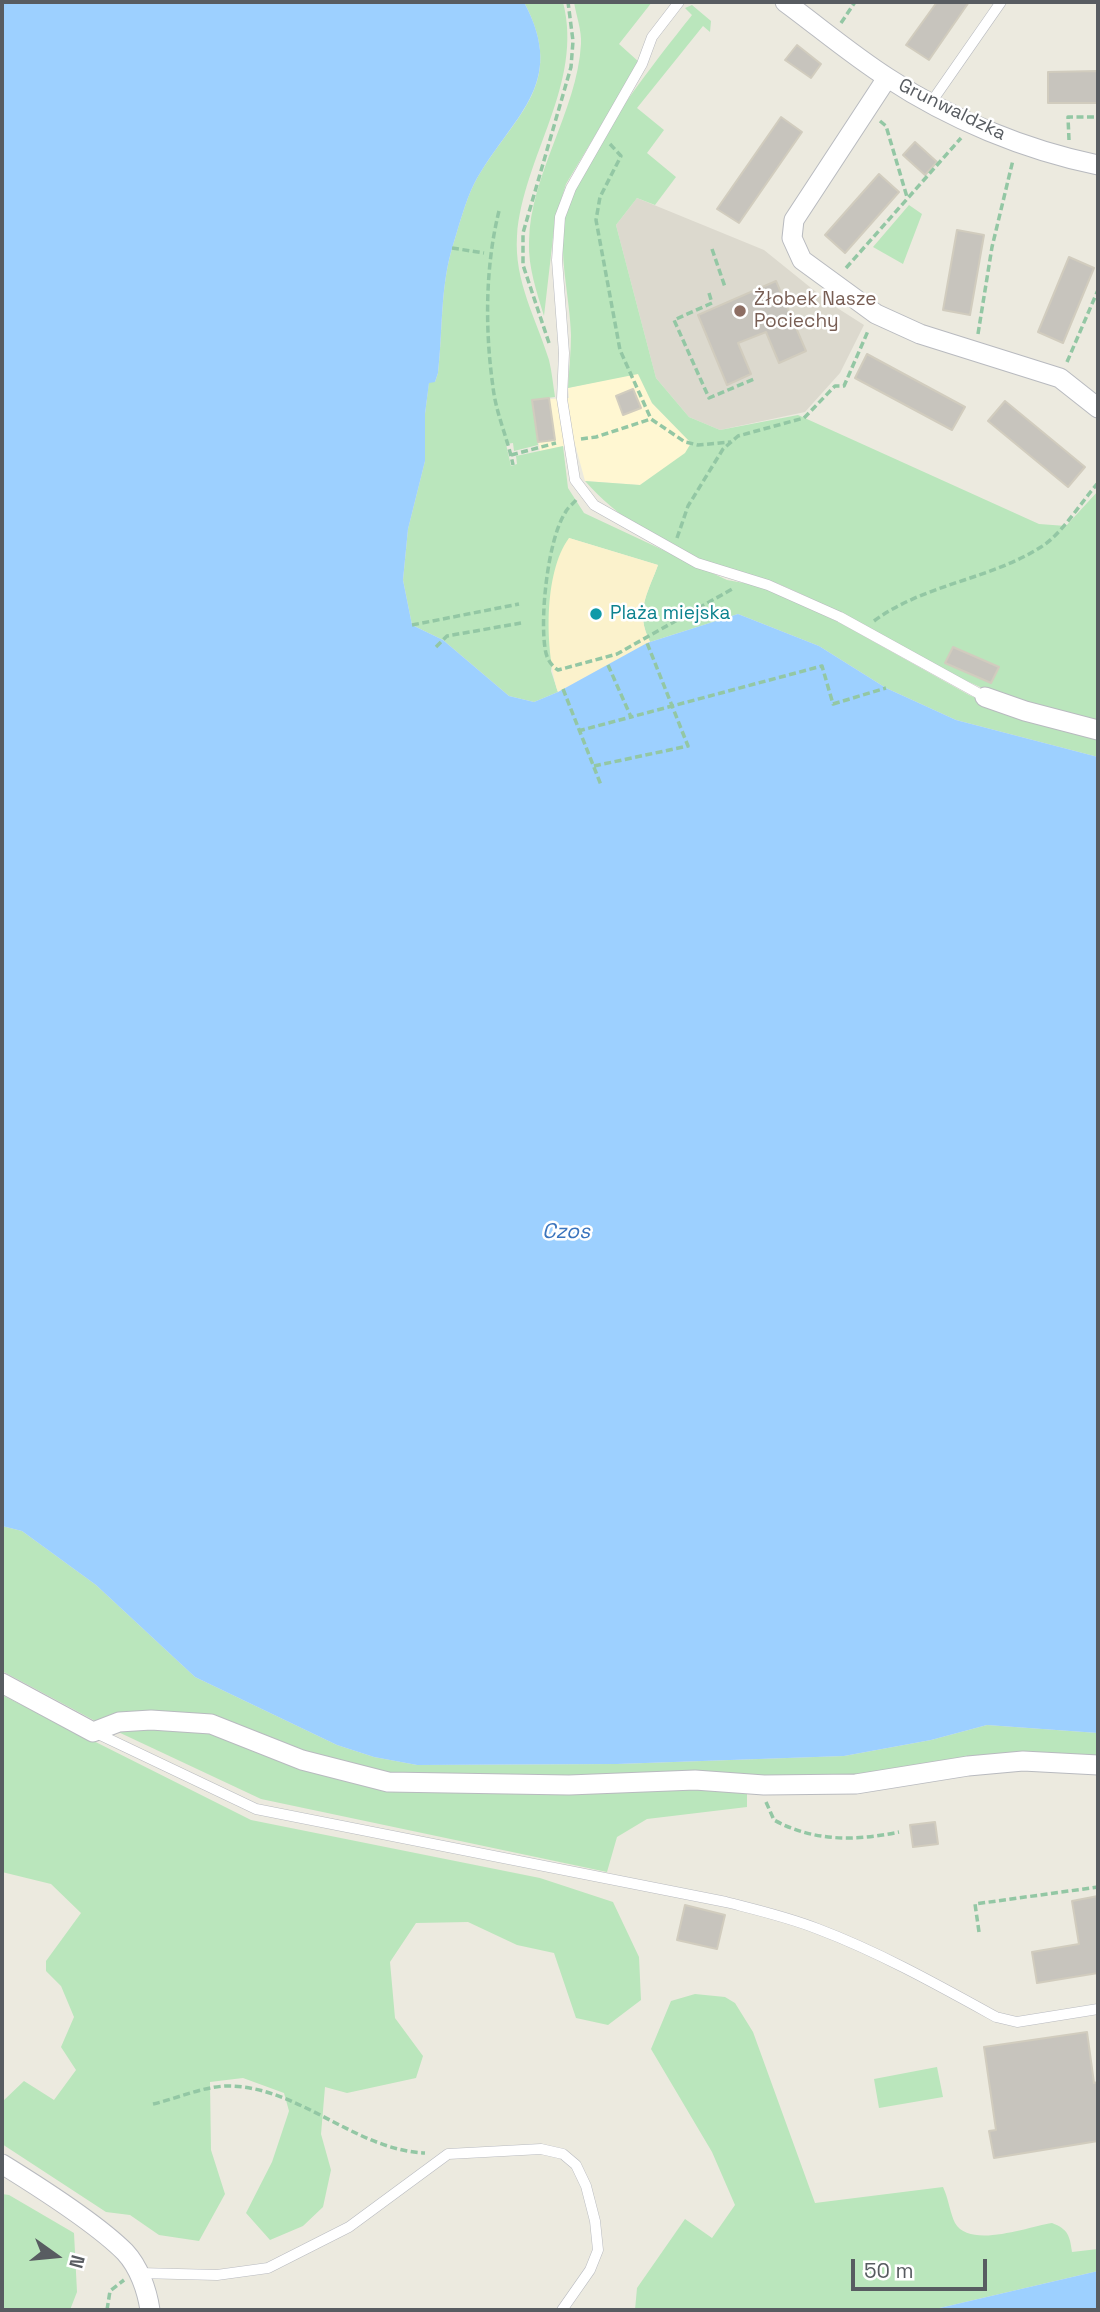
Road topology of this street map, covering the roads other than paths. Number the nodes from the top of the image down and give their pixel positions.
1 (679, 2) edge
2 (785, 2) edge
3 (1001, 2) edge
4 (887, 78) junction
5 (930, 104) junction
6 (1098, 165) edge
7 (1098, 408) edge
8 (985, 697) joint
9 (1098, 730) edge
10 (2, 1683) edge
11 (93, 1732) junction
12 (1098, 1765) edge
13 (1098, 2009) edge
14 (2, 2164) edge
15 (139, 2273) junction
16 (150, 2310) edge
17 (562, 2310) edge

1 - 8 lane
2 - 4 street, Grunwaldzka
3 - 5 lane
4 - 5 street, Grunwaldzka
4 - 7 street
5 - 6 street, Grunwaldzka
8 - 9 street
10 - 11 street
11 - 12 street
11 - 13 lane
14 - 15 street
15 - 16 street
15 - 17 lane

